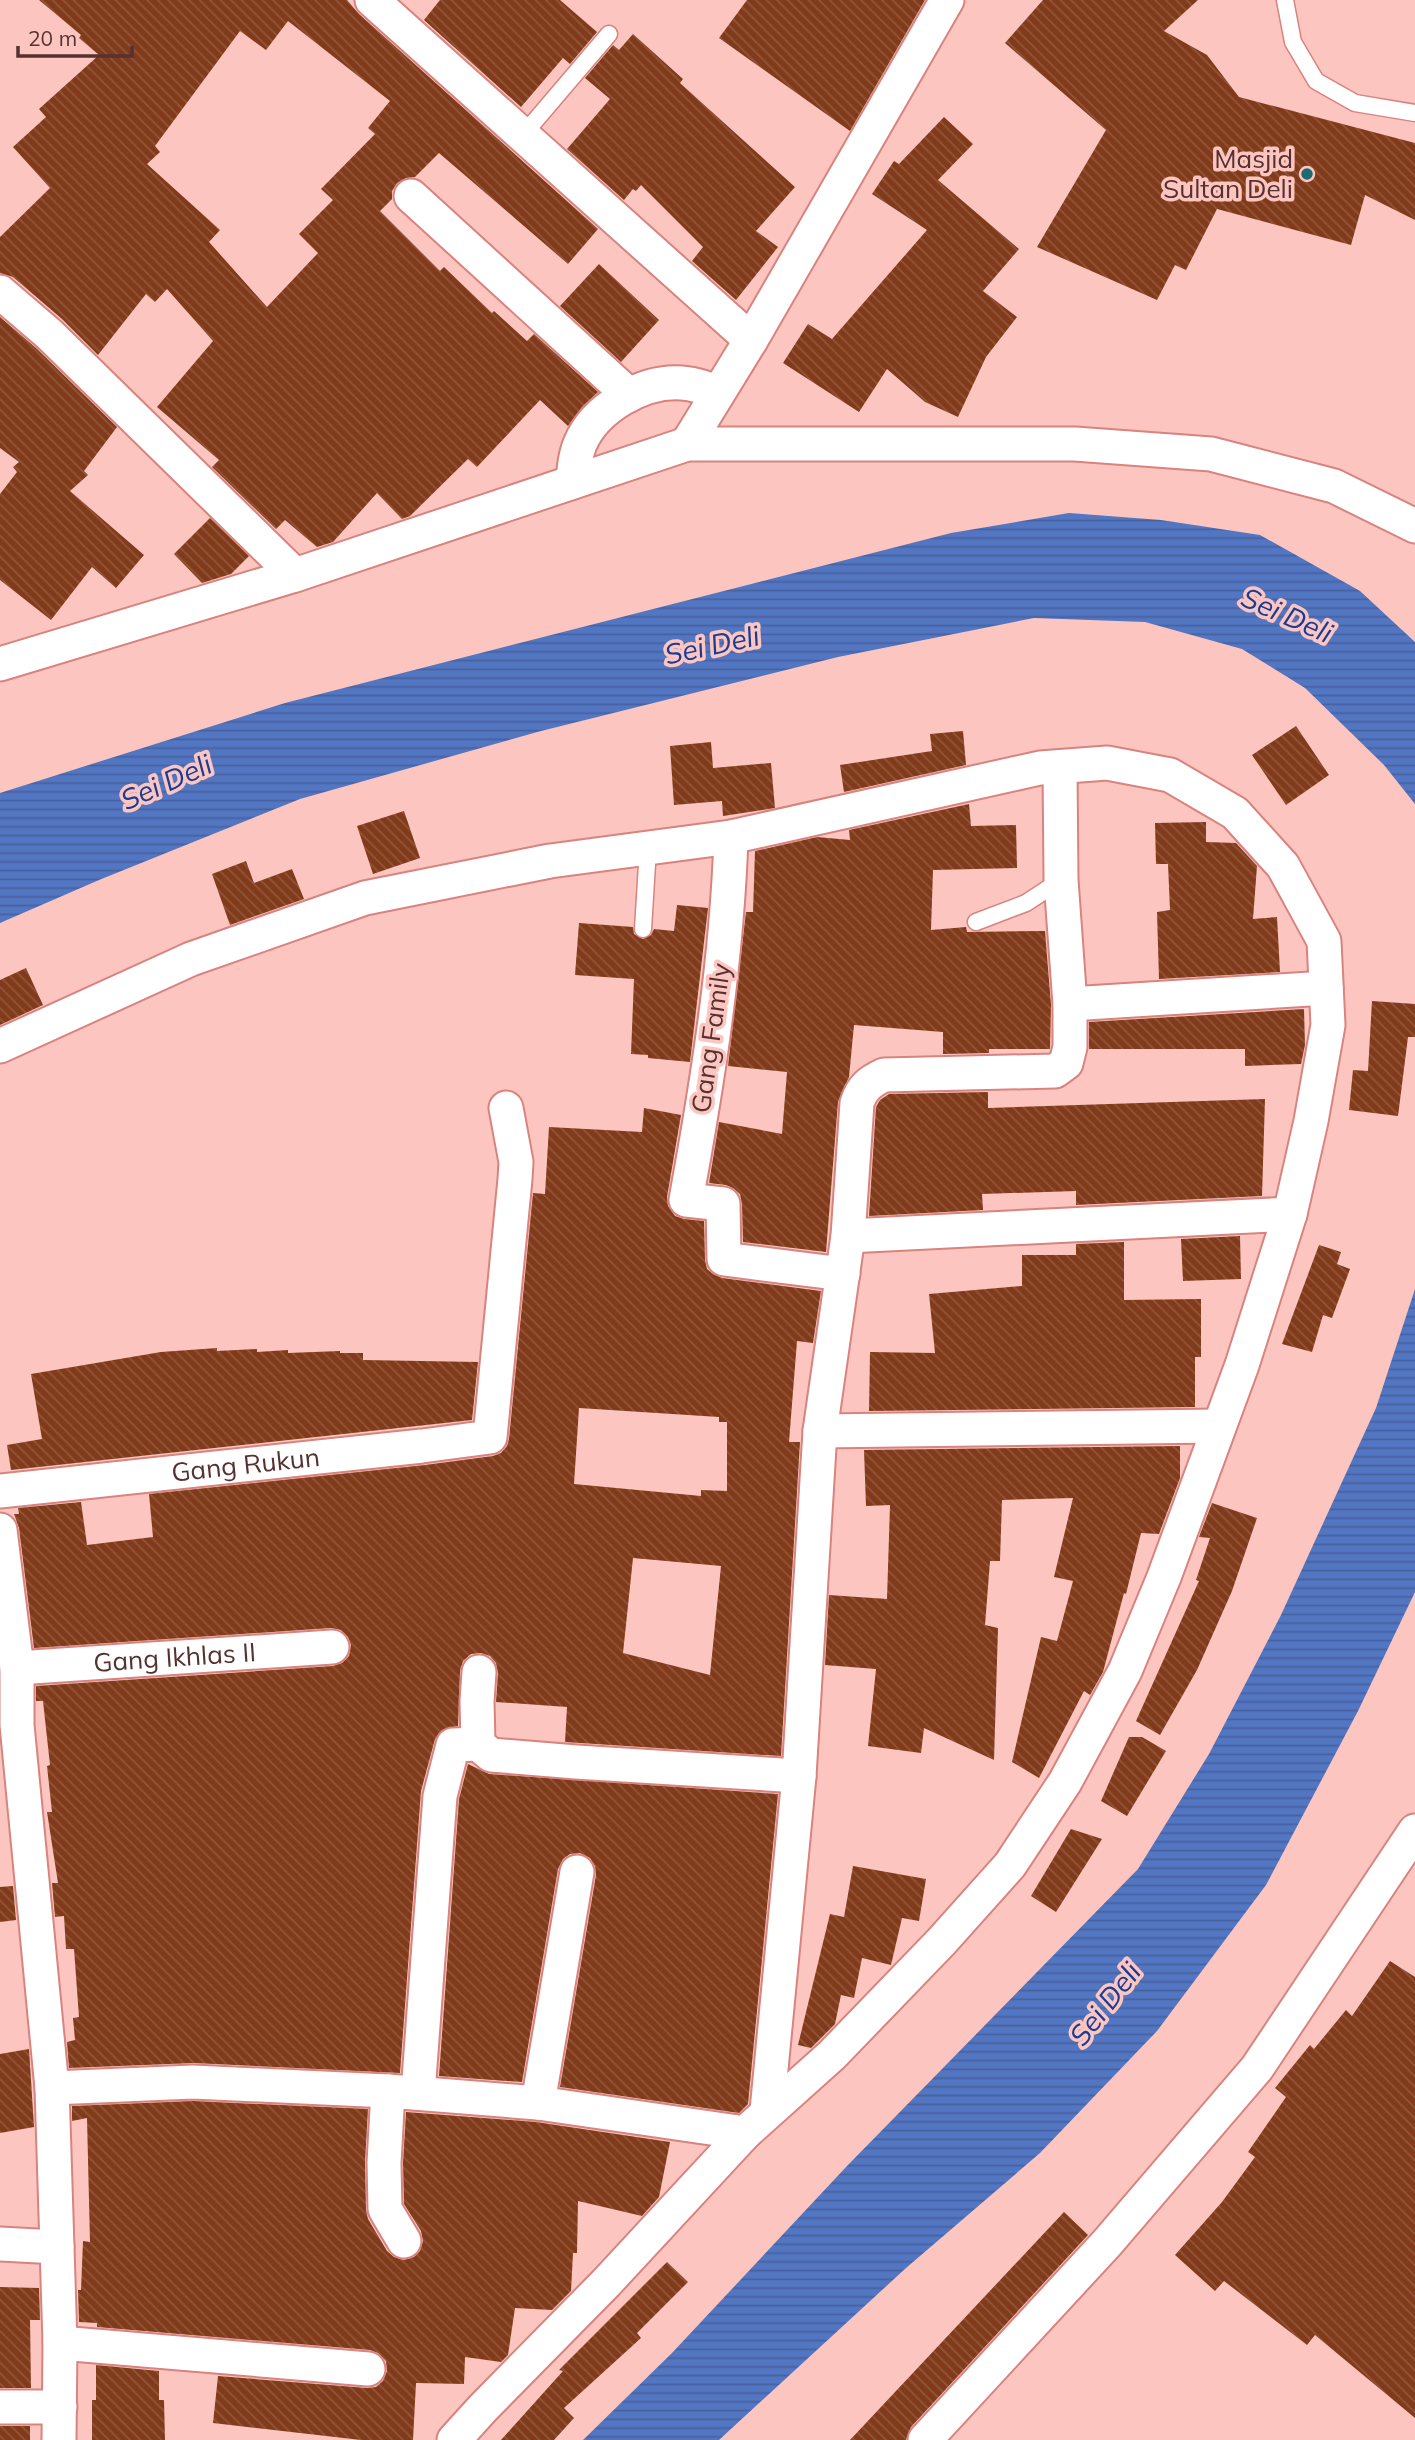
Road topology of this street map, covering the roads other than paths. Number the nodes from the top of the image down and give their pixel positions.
1 (372, 0) edge
2 (947, 0) edge
3 (1284, 0) edge
4 (609, 34) dead end
5 (1415, 113) edge
6 (523, 135) junction
7 (411, 196) dead end
8 (0, 292) edge
9 (751, 340) junction
10 (719, 393) junction
11 (629, 395) junction
12 (687, 444) junction
13 (573, 482) junction
14 (1415, 526) edge
15 (295, 575) junction
16 (0, 664) edge
17 (1060, 767) junction
18 (732, 837) junction
19 (648, 848) junction
20 (1061, 880) junction
21 (975, 922) dead end
22 (643, 929) dead end
23 (1326, 988) junction
24 (1070, 1003) junction
25 (0, 1046) edge
26 (506, 1108) dead end
27 (1290, 1214) junction
28 (848, 1236) junction
29 (843, 1274) junction
30 (1219, 1426) junction
31 (820, 1432) junction
32 (0, 1492) edge
33 (0, 1530) edge
34 (2, 1570) edge
35 (332, 1647) dead end
36 (17, 1668) junction
37 (479, 1672) dead end
38 (9, 1727) edge
39 (478, 1744) junction
40 (799, 1776) junction
41 (1415, 1831) edge
42 (577, 1872) dead end
43 (52, 2088) junction
44 (403, 2092) junction
45 (538, 2103) junction
46 (756, 2122) junction
47 (404, 2241) dead end
48 (0, 2244) edge
49 (57, 2247) junction
50 (60, 2343) junction
51 (368, 2369) dead end
52 (0, 2407) edge
53 (60, 2407) junction
54 (59, 2440) edge
55 (454, 2440) edge
56 (925, 2440) edge

1 - 6 street
2 - 9 street
3 - 5 lane
4 - 6 lane
6 - 9 street
7 - 11 street
8 - 15 street
9 - 10 street
10 - 11 street
10 - 12 street
11 - 13 street
12 - 13 street
12 - 14 street
13 - 15 street
15 - 16 street
17 - 18 street
17 - 20 street
17 - 23 street
18 - 19 street
18 - 29 street, Gang Family
19 - 22 lane
19 - 25 street
20 - 21 lane
20 - 24 street
23 - 24 street
23 - 27 street
24 - 28 street
26 - 32 street, Gang Rukun
27 - 28 street
27 - 30 street
28 - 29 street
29 - 31 street
30 - 31 street
30 - 46 street
31 - 40 street
33 - 34 street
34 - 36 street
35 - 36 street, Gang Ikhlas II
36 - 38 street
37 - 39 street
38 - 43 street
39 - 40 street
39 - 44 street
40 - 46 street
41 - 56 street
42 - 45 street
43 - 44 street
43 - 49 street
44 - 45 street
44 - 47 street
45 - 46 street
46 - 55 street
48 - 49 street
49 - 50 street
50 - 51 street
50 - 53 street
52 - 53 street
53 - 54 street

